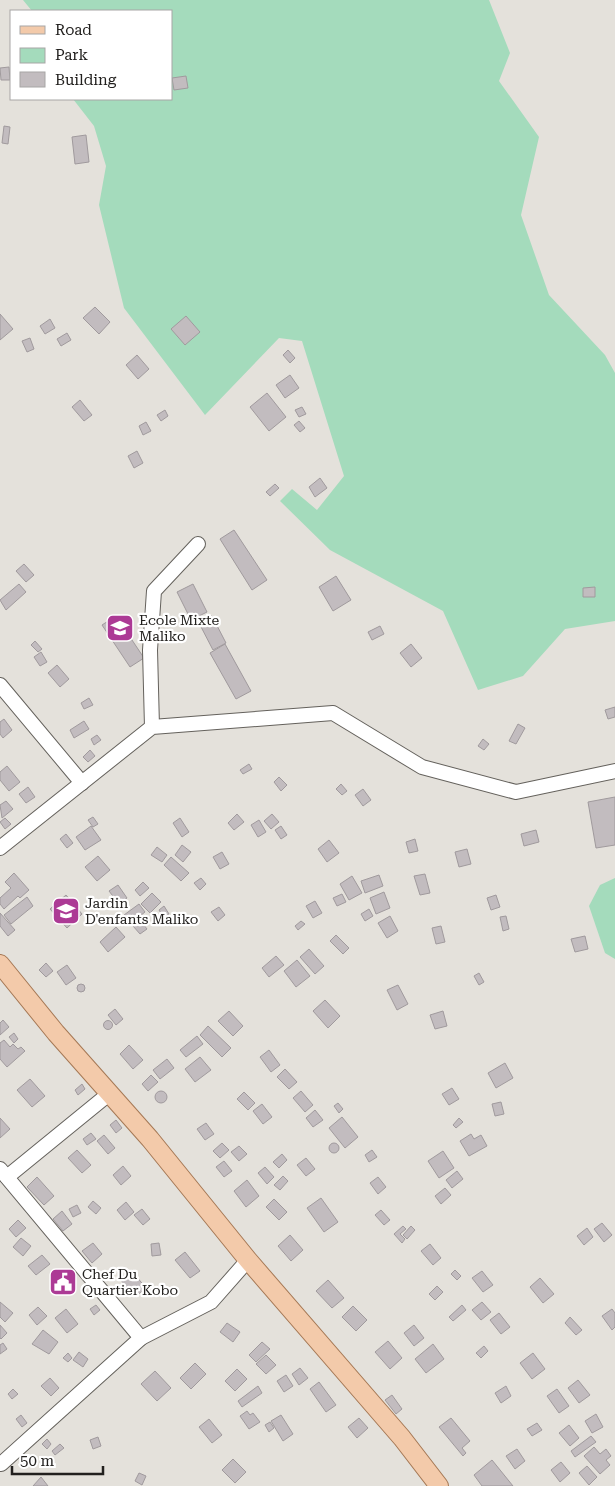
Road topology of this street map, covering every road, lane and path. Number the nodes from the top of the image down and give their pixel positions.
1 (198, 544) dead end
2 (0, 685) edge
3 (152, 727) junction
4 (615, 770) edge
5 (82, 783) junction
6 (0, 848) edge
7 (0, 964) edge
8 (110, 1093) junction
9 (3, 1173) edge
10 (248, 1260) junction
11 (141, 1338) junction
12 (1, 1464) edge
13 (438, 1486) edge

1 - 3 street
2 - 5 street
3 - 4 street
3 - 5 street
5 - 6 street
7 - 8 main road
8 - 9 street
8 - 10 main road
9 - 11 street
10 - 11 street
10 - 13 main road
11 - 12 street

